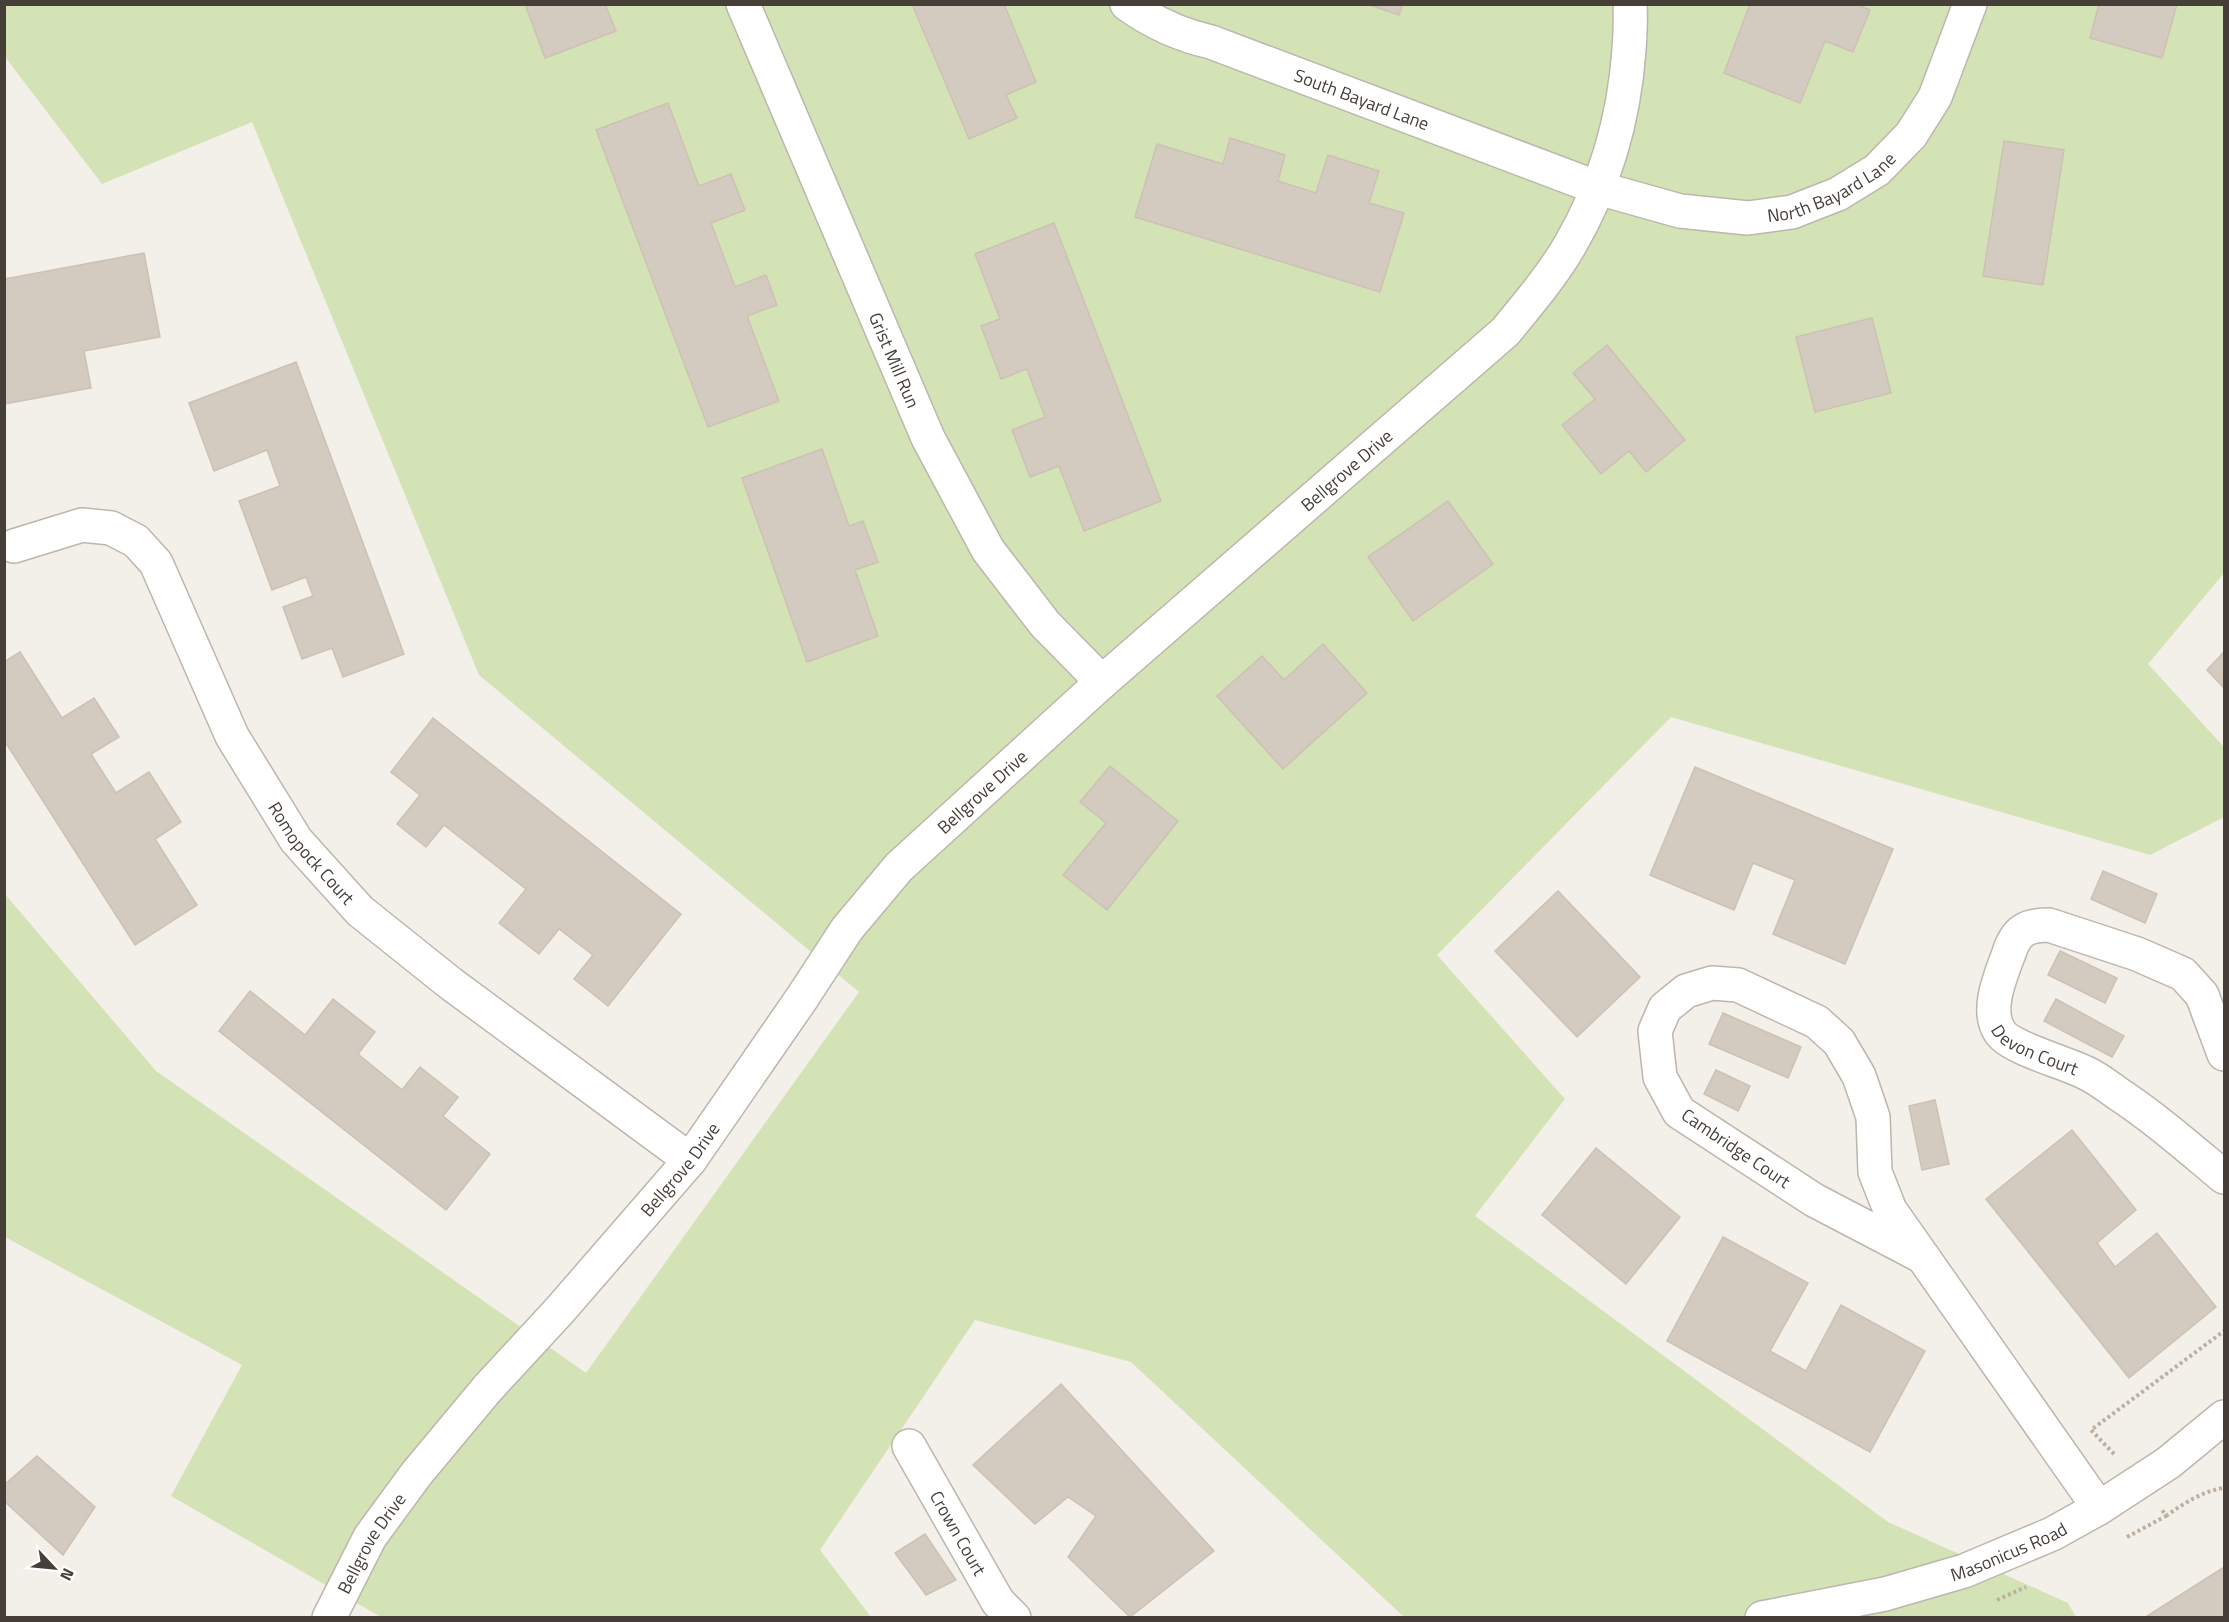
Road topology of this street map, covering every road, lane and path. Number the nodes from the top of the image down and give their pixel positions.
1 (743, 4) edge
2 (1127, 4) edge
3 (1630, 4) edge
4 (1970, 4) edge
5 (1598, 188) junction
6 (14, 546) dead end
7 (1102, 682) junction
8 (2224, 1054) edge
9 (690, 1160) junction
10 (2224, 1177) edge
11 (1923, 1257) junction
12 (2224, 1417) edge
13 (909, 1446) dead end
14 (2224, 1488) edge
15 (2099, 1508) junction
16 (2166, 1516) dead end
17 (329, 1617) edge
18 (1014, 1617) edge
19 (1762, 1617) edge

1 - 7 street, Grist Mill Run
2 - 5 street, South Bayard Lane
3 - 5 street, Bellgrove Drive
4 - 5 street, North Bayard Lane
5 - 7 street, Bellgrove Drive
6 - 9 street, Romopock Court
7 - 9 street, Bellgrove Drive
8 - 10 street, Devon Court
9 - 17 street, Bellgrove Drive
11 - 11 street, Cambridge Court
11 - 15 street, Cambridge Court
12 - 15 street, Masonicus Road
13 - 18 street, Crown Court
14 - 16 path
15 - 19 street, Masonicus Road

